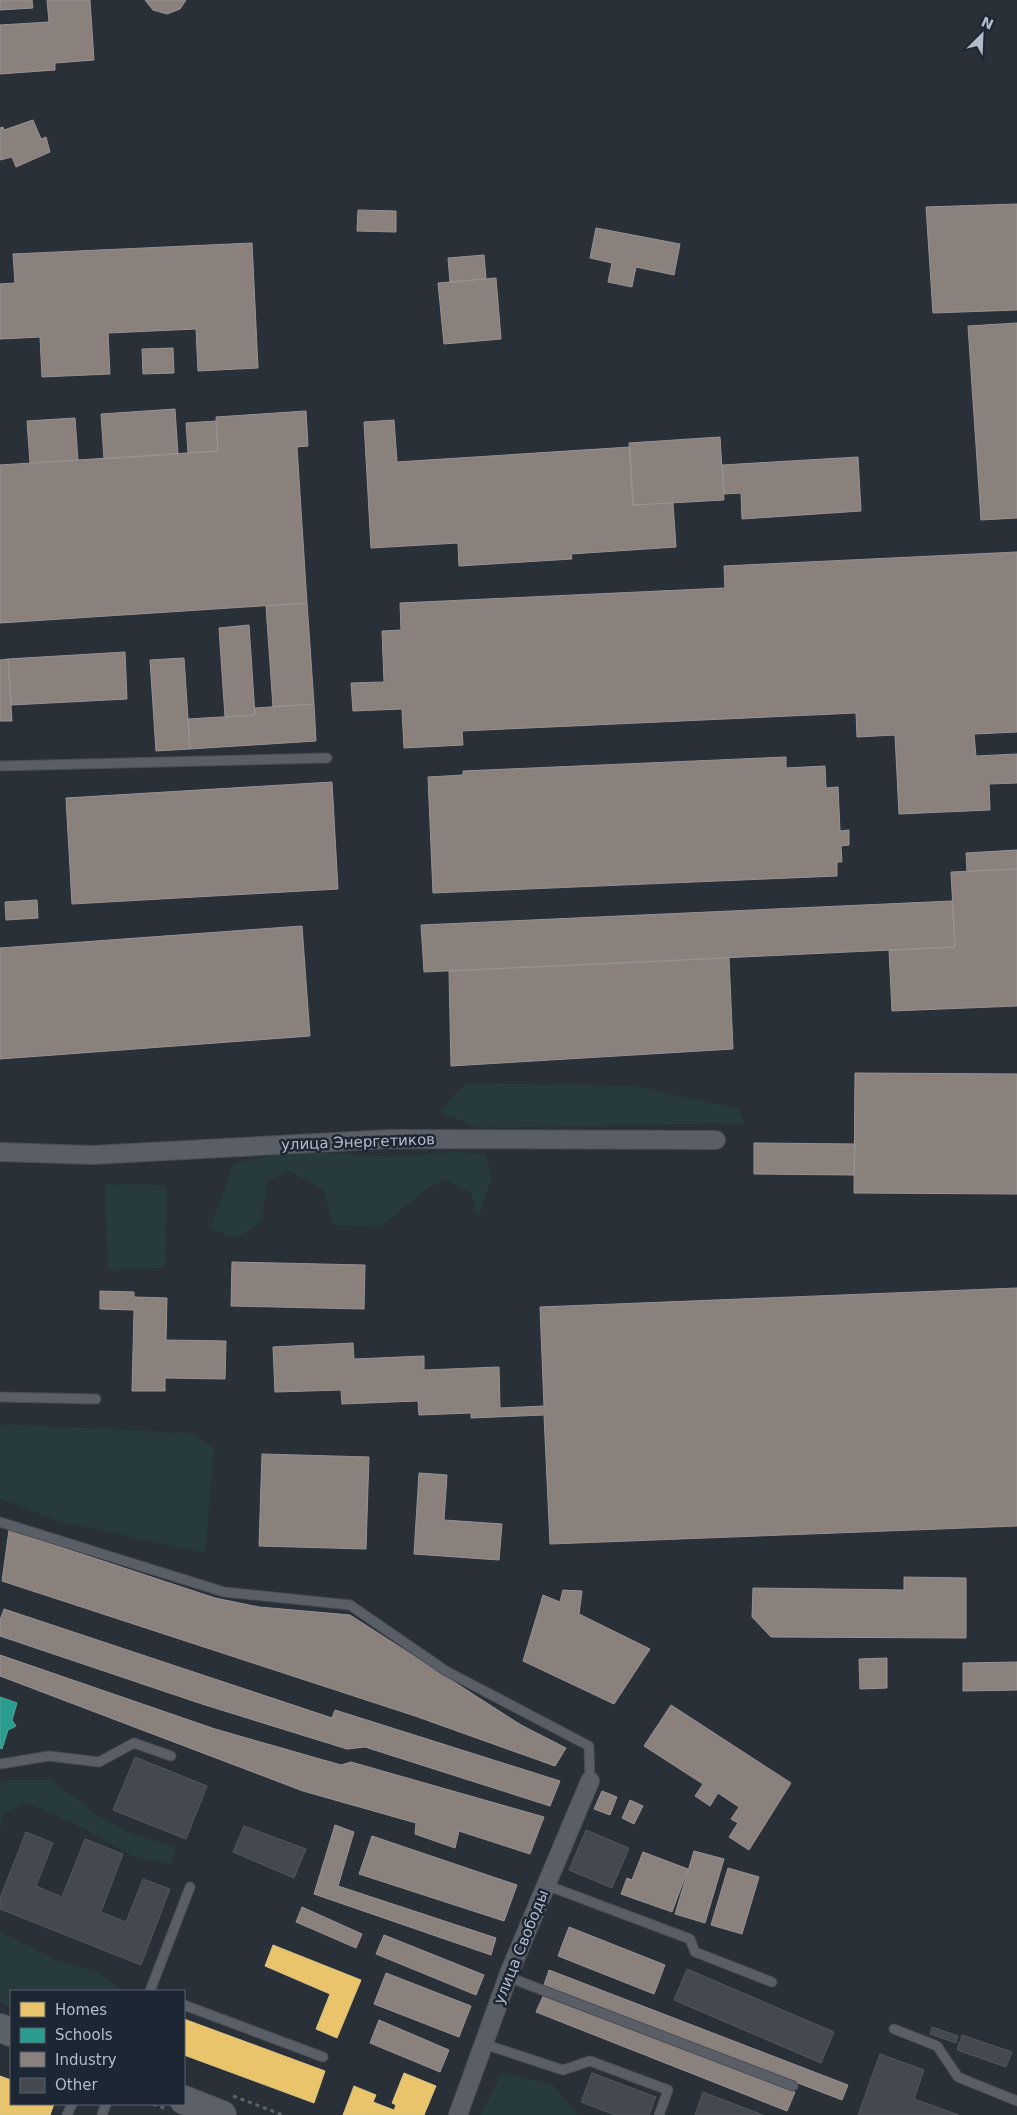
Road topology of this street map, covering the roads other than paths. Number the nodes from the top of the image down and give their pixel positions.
1 (327, 758) dead end
2 (0, 766) edge
3 (716, 1140) dead end
4 (0, 1152) edge
5 (0, 1397) edge
6 (96, 1399) dead end
7 (0, 1522) edge
8 (171, 1756) dead end
9 (0, 1764) edge
10 (590, 1781) joint
11 (546, 1884) junction
12 (190, 1887) dead end
13 (508, 1977) junction
14 (772, 1982) dead end
15 (150, 1990) edge
16 (185, 2005) edge
17 (894, 2029) dead end
18 (484, 2044) junction
19 (323, 2057) dead end
20 (793, 2086) dead end
21 (185, 2100) edge
22 (1017, 2102) edge
23 (222, 2115) edge
24 (458, 2115) edge
25 (659, 2115) edge

1 - 2 lane
3 - 4 street, улица Энергетиков
5 - 6 lane
7 - 10 lane
8 - 9 lane
10 - 11 street, улица Свободы
11 - 13 street, улица Свободы
11 - 14 lane
12 - 15 lane
13 - 18 street, улица Свободы
13 - 20 lane
16 - 19 lane
17 - 22 lane
18 - 24 street, улица Свободы
18 - 25 lane
21 - 23 main road

